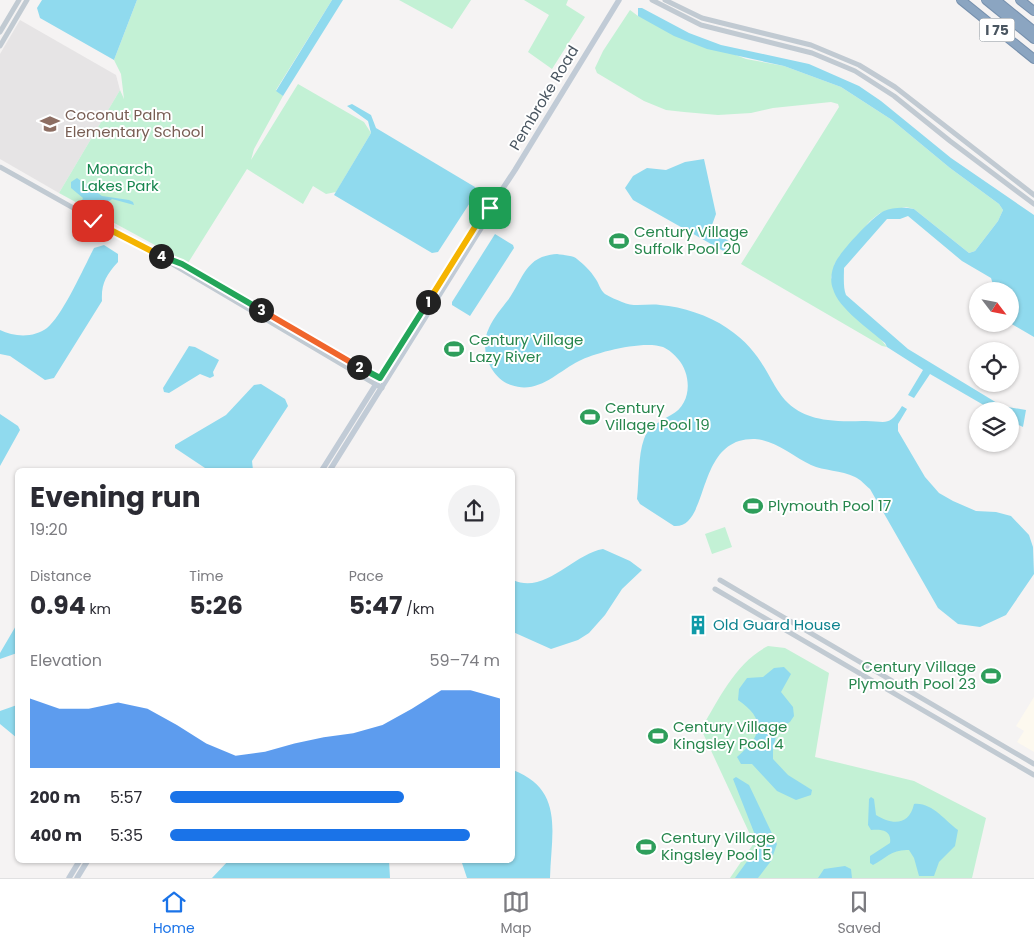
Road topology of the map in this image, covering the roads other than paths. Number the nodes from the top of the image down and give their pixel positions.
1 (19, 0) edge
2 (27, 0) edge
3 (619, 0) edge
4 (652, 0) edge
5 (666, 0) edge
6 (961, 0) edge
7 (986, 0) edge
8 (996, 0) edge
9 (1020, 0) edge
10 (1034, 11) edge
11 (1034, 30) edge
12 (0, 32) edge
13 (1034, 39) edge
14 (0, 46) edge
15 (1034, 59) edge
16 (947, 129) junction
17 (942, 135) junction
18 (0, 167) edge
19 (1034, 195) edge
20 (1034, 204) edge
21 (490, 208) junction
22 (159, 256) junction
23 (380, 378) junction
24 (386, 382) junction
25 (376, 384) junction
26 (382, 388) junction
27 (323, 468) edge
28 (331, 468) edge
29 (720, 580) dead end
30 (715, 589) dead end
31 (1034, 764) edge
32 (1034, 775) edge
33 (78, 863) edge
34 (86, 863) edge
35 (69, 878) edge
36 (77, 878) edge

1 - 12 street
2 - 14 street
3 - 21 main road, Pembroke Road
4 - 17 street
5 - 16 street
6 - 15 highway, I 75
7 - 13 highway
8 - 11 highway
9 - 10 highway, I 75
16 - 17 street
16 - 19 street
17 - 20 street
18 - 22 street
21 - 23 main road, Pembroke Road
21 - 24 main road, Pembroke Road
22 - 23 street
22 - 25 street
23 - 24 street
23 - 25 main road, Pembroke Road
24 - 26 main road, Pembroke Road
25 - 26 street
25 - 27 main road, Pembroke Road
26 - 28 main road, Pembroke Road
29 - 31 street
30 - 32 street
33 - 35 main road
34 - 36 main road

